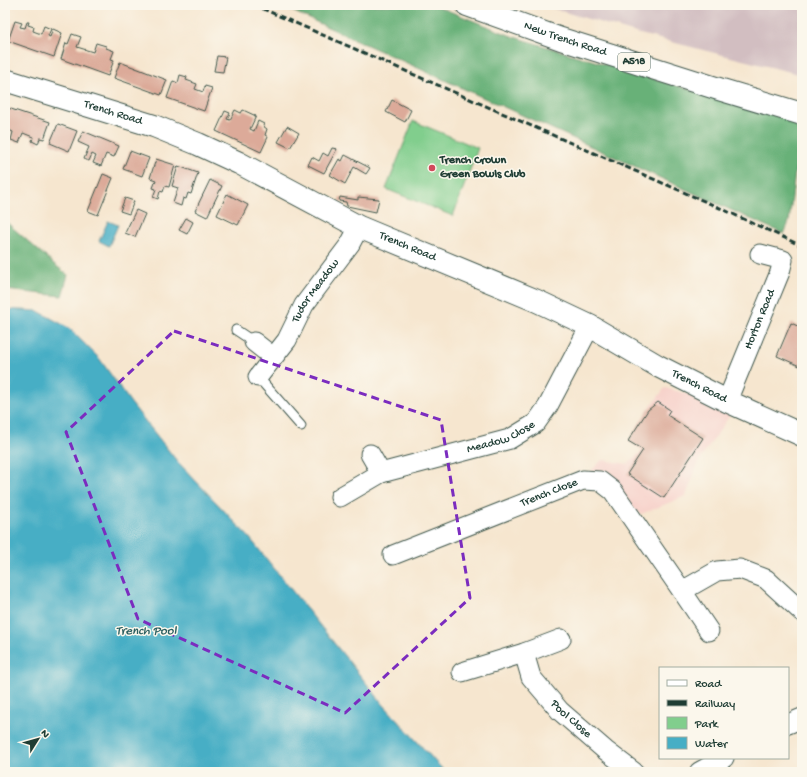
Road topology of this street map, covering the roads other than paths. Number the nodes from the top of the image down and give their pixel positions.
1 (467, 5) edge
2 (5, 80) edge
3 (802, 114) edge
4 (359, 227) junction
5 (760, 254) dead end
6 (590, 326) junction
7 (236, 330) dead end
8 (254, 342) joint
9 (274, 357) junction
10 (258, 377) joint
11 (727, 401) junction
12 (301, 426) dead end
13 (802, 435) edge
14 (370, 454) dead end
15 (381, 473) junction
16 (340, 497) dead end
17 (393, 555) dead end
18 (682, 591) junction
19 (802, 612) edge
20 (709, 631) dead end
21 (562, 638) dead end
22 (524, 653) junction
23 (462, 672) dead end
24 (802, 718) edge
25 (789, 724) edge
26 (722, 759) edge
27 (634, 772) edge
28 (699, 772) edge

1 - 3 main road, New Trench Road / A518
2 - 4 main road, Trench Road
4 - 6 main road, Trench Road
4 - 9 street, Tudor Meadow
5 - 11 street, Horton Road
6 - 11 main road, Trench Road
6 - 15 street, Meadow Close
7 - 8 lane
8 - 9 street
9 - 10 street, Tudor Meadow
10 - 12 lane
11 - 13 main road, Trench Road
14 - 15 street
15 - 16 street, Meadow Close
17 - 18 street, Trench Close
18 - 19 street
18 - 20 street, Trench Close
21 - 22 street
22 - 23 street
22 - 27 street, Pool Close
24 - 25 street
26 - 28 street

